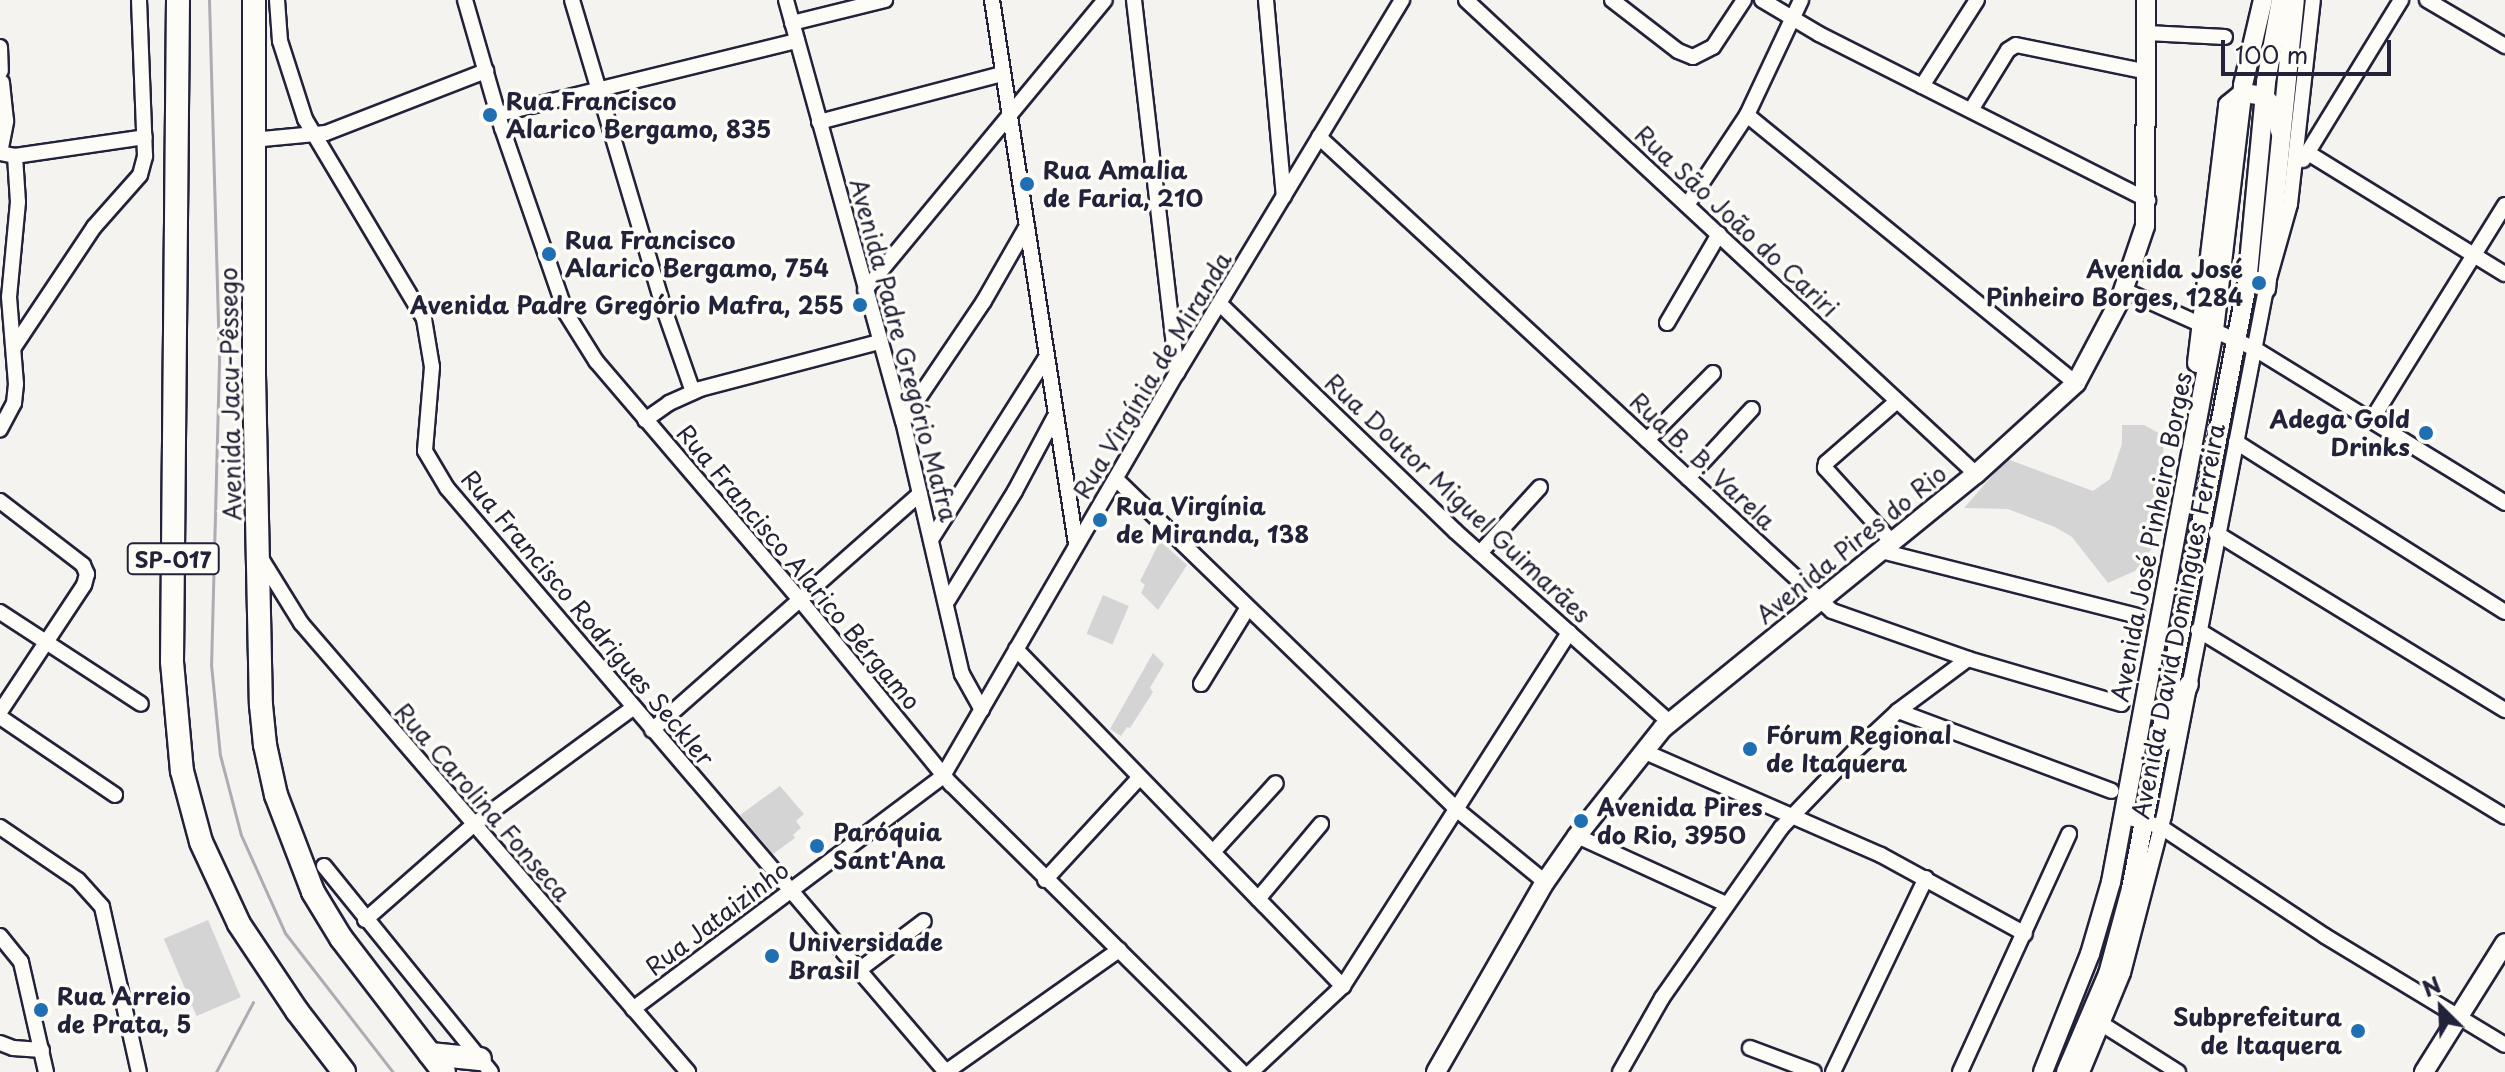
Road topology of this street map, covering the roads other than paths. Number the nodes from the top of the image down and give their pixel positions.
1 (139, 0) edge
2 (178, 0) edge
3 (254, 0) edge
4 (277, 0) edge
5 (465, 0) edge
6 (572, 0) edge
7 (786, 0) edge
8 (885, 0) edge
9 (992, 0) edge
10 (1105, 0) edge
11 (1134, 0) edge
12 (1266, 0) edge
13 (1402, 0) edge
14 (1466, 0) edge
15 (1612, 0) edge
16 (1744, 0) edge
17 (1762, 0) edge
18 (1801, 0) edge
19 (1977, 0) edge
20 (2146, 0) edge
21 (2263, 0) edge
22 (2281, 0) edge
23 (2295, 0) edge
24 (2313, 0) edge
25 (2401, 0) edge
26 (2427, 0) edge
27 (1791, 19) junction
28 (792, 23) junction
29 (2147, 33) junction
30 (2225, 37) dead end
31 (797, 41) junction
32 (2505, 46) edge
33 (0, 47) edge
34 (486, 71) junction
35 (2147, 72) junction
36 (1002, 74) junction
37 (1, 77) edge
38 (1922, 86) junction
39 (599, 91) junction
40 (2243, 93) junction
41 (2264, 96) junction
42 (1971, 110) junction
43 (499, 114) junction
44 (1747, 115) junction
45 (1010, 118) junction
46 (819, 122) junction
47 (2280, 131) junction
48 (315, 135) junction
49 (145, 137) junction
50 (1319, 137) junction
51 (252, 140) junction
52 (2308, 153) junction
53 (4, 154) edge
54 (2295, 173) junction
55 (1284, 196) junction
56 (2148, 200) junction
57 (1687, 205) junction
58 (2505, 205) edge
59 (1027, 226) junction
60 (1719, 234) junction
61 (2475, 254) junction
62 (2505, 274) edge
63 (2266, 289) junction
64 (865, 290) junction
65 (2124, 290) junction
66 (1220, 304) junction
67 (1667, 323) dead end
68 (2208, 327) junction
69 (2236, 340) junction
70 (879, 342) junction
71 (14, 347) junction
72 (2255, 349) junction
73 (1045, 359) junction
74 (1177, 373) junction
75 (1713, 373) dead end
76 (2076, 383) junction
77 (693, 392) junction
78 (1897, 401) junction
79 (1752, 409) dead end
80 (1054, 417) junction
81 (645, 420) junction
82 (903, 421) junction
83 (2371, 421) junction
84 (0, 429) edge
85 (1647, 440) junction
86 (2236, 442) junction
87 (1976, 474) junction
88 (1688, 478) junction
89 (1116, 479) junction
90 (1540, 487) dead end
91 (920, 494) junction
92 (0, 501) edge
93 (2505, 503) edge
94 (2216, 533) junction
95 (932, 538) junction
96 (1076, 544) junction
97 (1887, 546) junction
98 (258, 552) junction
99 (1480, 553) junction
100 (1819, 599) junction
101 (948, 600) junction
102 (801, 601) junction
103 (1247, 609) junction
104 (0, 612) edge
105 (2505, 612) edge
106 (2138, 616) dead end
107 (2198, 630) junction
108 (1569, 632) junction
109 (46, 644) junction
110 (1016, 649) junction
111 (1968, 659) junction
112 (1201, 684) dead end
113 (2189, 684) junction
114 (141, 704) dead end
115 (2122, 704) dead end
116 (633, 708) junction
117 (982, 710) junction
118 (2505, 710) edge
119 (1898, 711) junction
120 (0, 715) edge
121 (1669, 722) junction
122 (652, 730) junction
123 (1643, 751) junction
124 (2154, 762) junction
125 (943, 776) junction
126 (1139, 778) junction
127 (1276, 783) dead end
128 (2112, 791) dead end
129 (115, 795) dead end
130 (1455, 808) junction
131 (1793, 815) junction
132 (2123, 816) junction
133 (2505, 817) edge
134 (2143, 821) junction
135 (1321, 824) dead end
136 (473, 825) junction
137 (0, 827) edge
138 (2161, 827) junction
139 (2069, 834) dead end
140 (1577, 836) junction
141 (1213, 852) junction
142 (324, 866) dead end
143 (1926, 878) junction
144 (1045, 880) junction
145 (1545, 882) junction
146 (790, 890) junction
147 (1258, 899) junction
148 (1726, 904) junction
149 (365, 920) junction
150 (924, 921) dead end
151 (2025, 934) junction
152 (0, 936) edge
153 (2505, 943) edge
154 (1119, 950) junction
155 (859, 970) junction
156 (1343, 986) junction
157 (633, 1009) junction
158 (2459, 1016) junction
159 (2102, 1024) junction
160 (0, 1043) edge
161 (2505, 1045) edge
162 (1750, 1048) dead end
163 (42, 1050) junction
164 (430, 1054) junction
165 (485, 1065) edge
166 (46, 1072) edge
167 (139, 1072) edge
168 (344, 1072) edge
169 (444, 1072) edge
170 (688, 1072) edge
171 (946, 1072) edge
172 (1242, 1072) edge
173 (1251, 1072) edge
174 (1436, 1072) edge
175 (1620, 1072) edge
176 (1814, 1072) edge
177 (1833, 1072) edge
178 (1960, 1072) edge
179 (2043, 1072) edge
180 (2066, 1072) edge
181 (2082, 1072) edge
182 (2178, 1072) edge
183 (2424, 1072) edge

1 - 49 street
2 - 168 highway, SP-017
3 - 51 highway, Avenida Jacu-Pêssego
4 - 48 street, Rua Francisco Rodrigues Seckler
5 - 34 street, Rua Francisco Alarico Bérgamo
6 - 39 street
7 - 28 street, Avenida Padre Gregório Mafra
8 - 28 street
9 - 36 street
10 - 45 street
11 - 74 street
12 - 55 street
13 - 50 street, Rua Virgínia de Miranda
14 - 57 street, Rua São João do Cariri
15 - 16 street
17 - 27 street
18 - 27 street
19 - 38 street
20 - 29 main road, Avenida Pires do Rio
21 - 40 main road
22 - 41 main road, Avenida José Pinheiro Borges
23 - 47 main road
24 - 54 street, Avenida David Domingues Ferreira
25 - 52 street, Avenida David Domingues Ferreira
26 - 32 street
27 - 38 street
27 - 44 street
28 - 31 street, Avenida Padre Gregório Mafra
29 - 30 street
29 - 35 main road, Avenida Pires do Rio
31 - 39 street
31 - 46 street, Avenida Padre Gregório Mafra
33 - 37 street
34 - 43 street, Rua Francisco Alarico Bérgamo
34 - 48 street
35 - 42 street
35 - 56 main road, Avenida Pires do Rio
36 - 45 street
36 - 46 street
37 - 53 street
38 - 42 street
39 - 43 street
39 - 77 street
40 - 41 main road
40 - 68 main road, Avenida José Pinheiro Borges
41 - 47 main road
41 - 69 main road, Avenida José Pinheiro Borges
42 - 56 street
43 - 81 street, Rua Francisco Alarico Bérgamo
44 - 57 street
44 - 76 street
45 - 59 street
45 - 64 street
46 - 64 street, Avenida Padre Gregório Mafra
47 - 63 main road
48 - 51 street
48 - 116 street, Rua Francisco Rodrigues Seckler
49 - 53 street
49 - 71 street
50 - 55 street, Rua Virgínia de Miranda
50 - 85 street, Rua B. B. Varela
51 - 98 highway, Avenida Jacu-Pêssego
52 - 54 street, Avenida David Domingues Ferreira
52 - 61 street
53 - 71 street
54 - 63 street, Avenida David Domingues Ferreira
55 - 66 street, Rua Virgínia de Miranda
56 - 65 main road, Avenida Pires do Rio
57 - 60 street, Rua São João do Cariri
58 - 61 street
59 - 73 street
59 - 82 street
60 - 67 street
60 - 78 street, Rua São João do Cariri
61 - 62 street
61 - 83 street
63 - 72 street, Avenida David Domingues Ferreira
64 - 70 street, Avenida Padre Gregório Mafra
65 - 68 street
65 - 76 main road, Avenida Pires do Rio
66 - 74 street, Rua Virgínia de Miranda
66 - 99 street, Rua Doutor Miguel Guimarães
68 - 69 street
68 - 132 main road, Avenida José Pinheiro Borges
69 - 72 street
69 - 124 main road, Avenida José Pinheiro Borges
70 - 77 street
70 - 82 street, Avenida Padre Gregório Mafra
71 - 84 street
72 - 83 street
72 - 86 street, Avenida David Domingues Ferreira
73 - 80 street
73 - 95 street
74 - 89 street, Rua Virgínia de Miranda
75 - 85 street
76 - 87 main road, Avenida Pires do Rio
77 - 81 street
78 - 87 street, Rua São João do Cariri
78 - 97 street
79 - 88 street
80 - 96 street
80 - 101 street
81 - 102 street, Rua Francisco Alarico Bérgamo
82 - 91 street, Avenida Padre Gregório Mafra
83 - 93 street
85 - 88 street, Rua B. B. Varela
86 - 94 street, Avenida David Domingues Ferreira
86 - 105 street
87 - 97 main road, Avenida Pires do Rio
88 - 100 street, Rua B. B. Varela
89 - 96 street, Rua Virgínia de Miranda
89 - 103 street
90 - 99 street
91 - 95 street, Avenida Padre Gregório Mafra
91 - 102 street
92 - 109 street
94 - 107 street, Avenida David Domingues Ferreira
94 - 118 street
95 - 101 street, Avenida Padre Gregório Mafra
96 - 110 street, Rua Virgínia de Miranda
97 - 100 main road, Avenida Pires do Rio
97 - 106 street
98 - 136 street, Rua Carolina Fonseca
98 - 164 highway, Avenida Jacu-Pêssego
99 - 108 street, Rua Doutor Miguel Guimarães
100 - 111 street, Rua B. B. Varela
100 - 121 main road, Avenida Pires do Rio
101 - 117 street, Avenida Padre Gregório Mafra
102 - 122 street
102 - 125 street, Rua Francisco Alarico Bérgamo
103 - 112 street
103 - 130 street
104 - 109 street
107 - 113 street, Avenida David Domingues Ferreira
107 - 133 street
108 - 121 street, Rua Doutor Miguel Guimarães
108 - 130 street
109 - 114 street
109 - 120 street
110 - 117 street, Rua Virgínia de Miranda
110 - 126 street
111 - 115 street, Rua B. B. Varela
111 - 119 street
113 - 124 main road
113 - 138 street, Avenida David Domingues Ferreira
116 - 122 street, Rua Francisco Rodrigues Seckler
116 - 136 street
117 - 125 street, Rua Virgínia de Miranda
119 - 128 street
119 - 131 street
120 - 129 street
121 - 123 main road, Avenida Pires do Rio
122 - 146 street, Rua Francisco Rodrigues Seckler
123 - 131 street
123 - 140 main road, Avenida Pires do Rio
124 - 134 main road, Avenida José Pinheiro Borges
125 - 144 street, Rua Francisco Alarico Bérgamo
125 - 146 street, Rua Jataizinho
126 - 141 street
126 - 144 street
127 - 141 street
130 - 145 street
130 - 156 street
131 - 143 street
131 - 148 street
132 - 134 street
132 - 179 main road, Avenida José Pinheiro Borges
134 - 138 street
134 - 180 main road, Avenida José Pinheiro Borges
135 - 147 street
136 - 149 street
136 - 157 street, Rua Carolina Fonseca
137 - 167 street
138 - 158 street
138 - 159 street, Avenida David Domingues Ferreira
139 - 151 street
140 - 145 main road, Avenida Pires do Rio
140 - 148 street
141 - 147 street
142 - 149 street
143 - 151 street
143 - 177 street
144 - 154 street, Rua Francisco Alarico Bérgamo
145 - 174 main road, Avenida Pires do Rio
146 - 155 street, Rua Francisco Rodrigues Seckler
146 - 157 street, Rua Jataizinho
147 - 156 street
148 - 175 street
149 - 165 street
150 - 155 street
151 - 178 street
152 - 163 street
153 - 158 main road
154 - 171 street
154 - 172 street, Rua Francisco Alarico Bérgamo
155 - 171 street, Rua Francisco Rodrigues Seckler
156 - 173 street
157 - 170 street, Rua Carolina Fonseca
158 - 161 street
158 - 183 main road
159 - 181 street, Avenida David Domingues Ferreira
159 - 182 street
160 - 163 street
162 - 176 street
163 - 166 street
164 - 165 highway
164 - 169 highway, Avenida Jacu-Pêssego

